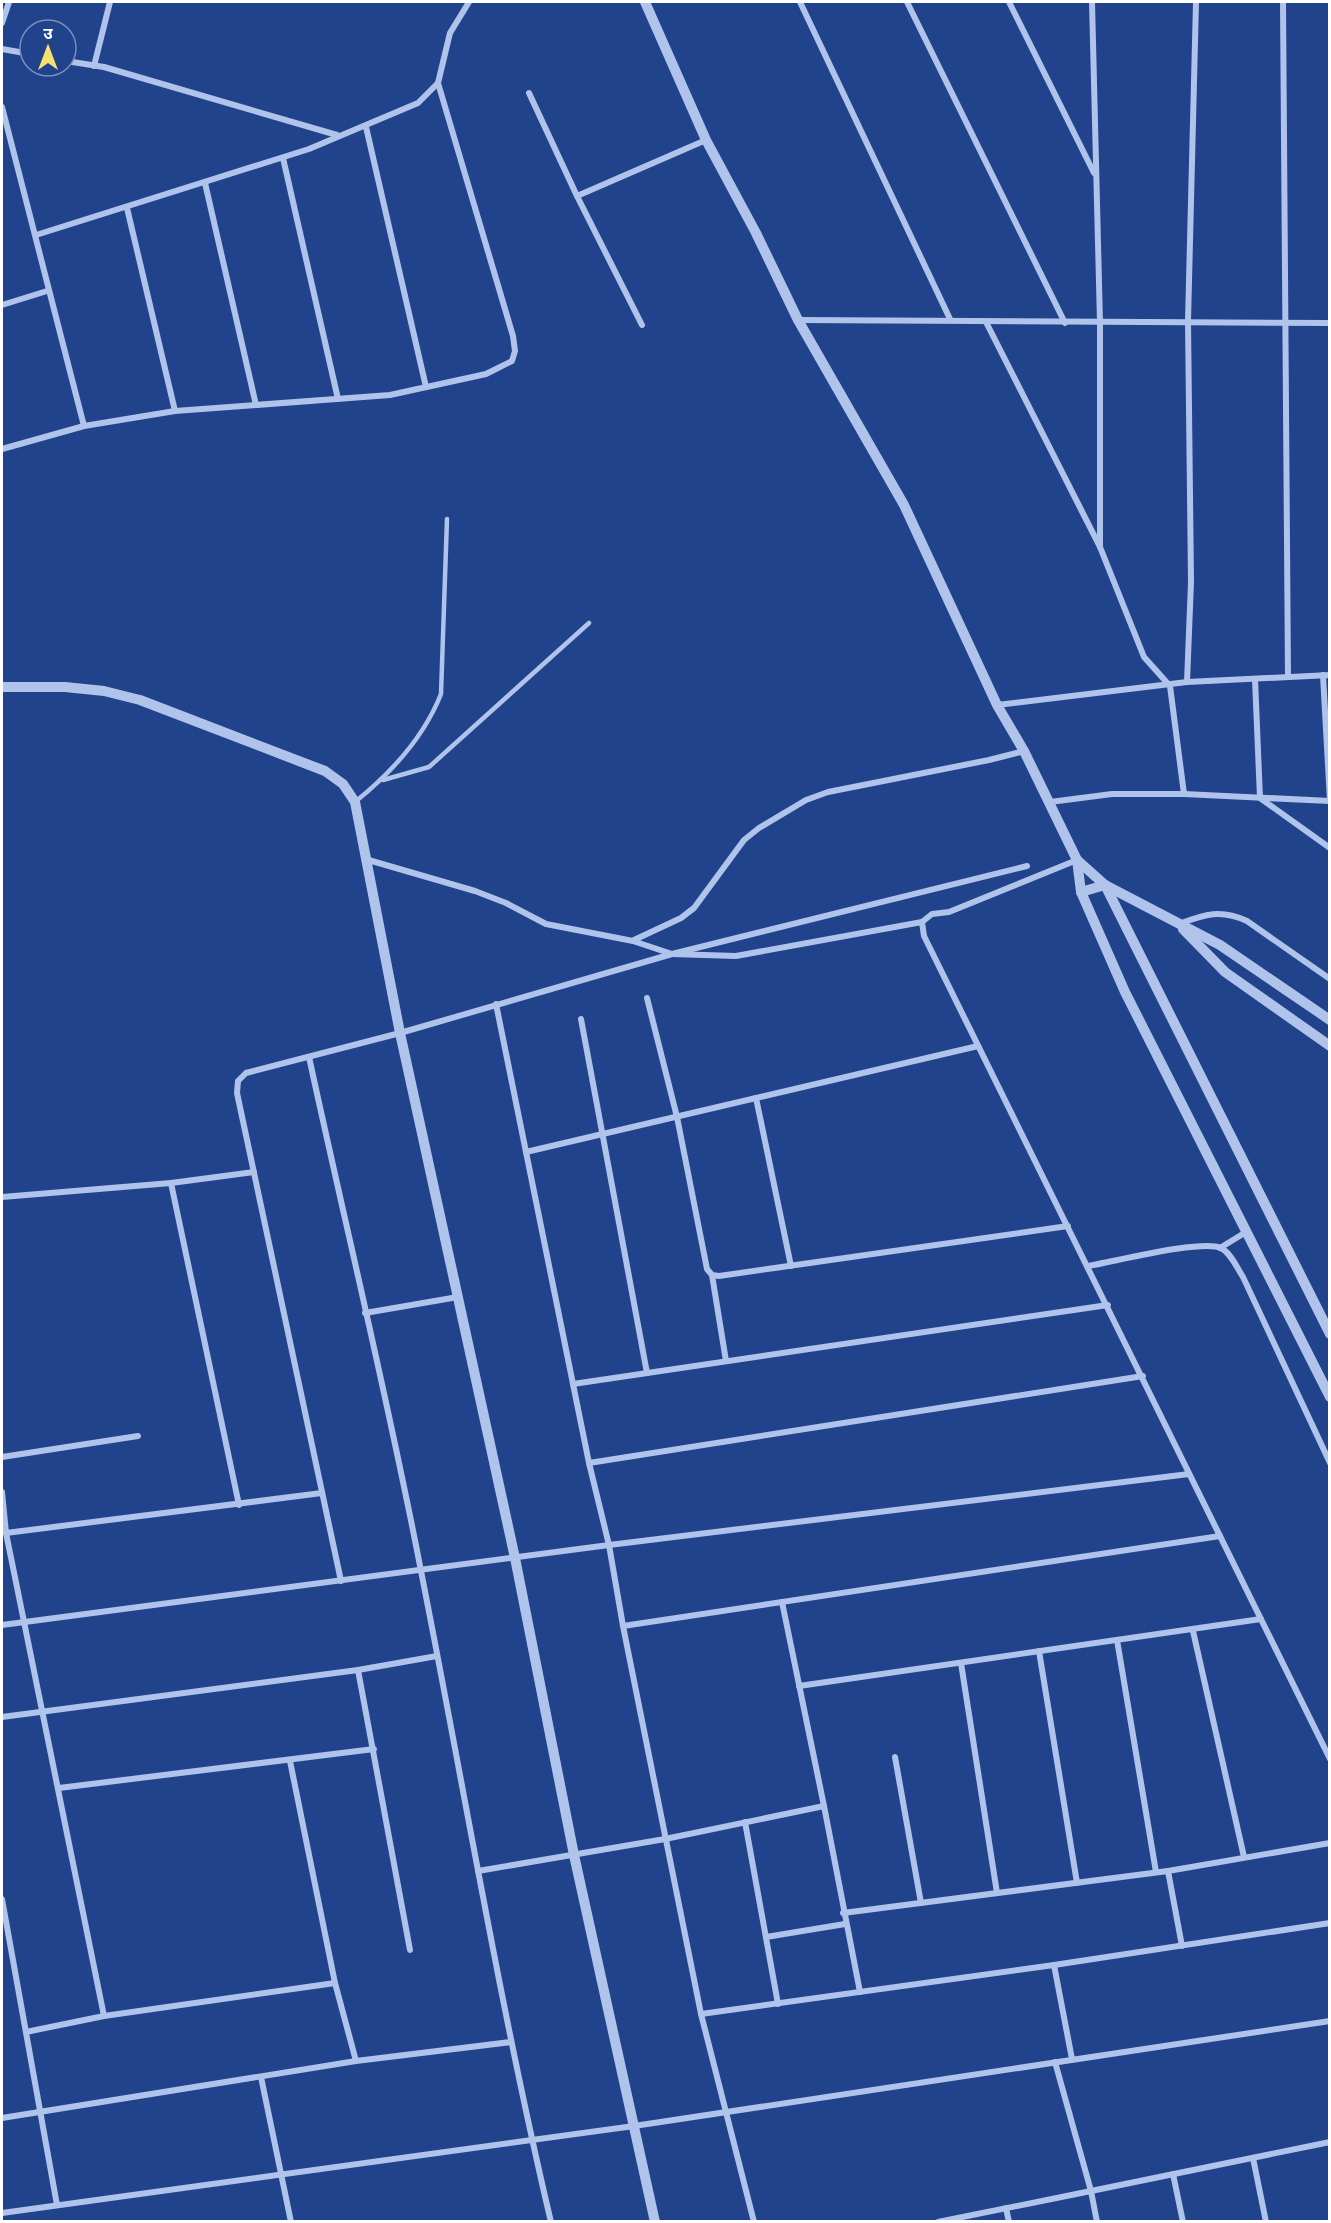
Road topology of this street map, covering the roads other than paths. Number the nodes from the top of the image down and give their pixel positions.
1 (9, 2) edge
2 (110, 2) edge
3 (469, 2) edge
4 (645, 2) edge
5 (800, 2) edge
6 (907, 2) edge
7 (1009, 2) edge
8 (1092, 2) edge
9 (1196, 2) edge
10 (1283, 2) edge
11 (2, 23) edge
12 (2, 49) edge
13 (18, 52) edge
14 (78, 63) edge
15 (94, 66) junction
16 (438, 82) junction
17 (529, 93) dead end
18 (2, 107) edge
19 (366, 127) junction
20 (338, 136) junction
21 (706, 140) junction
22 (283, 158) junction
23 (1095, 176) junction
24 (205, 183) junction
25 (577, 196) junction
26 (127, 208) junction
27 (36, 236) junction
28 (47, 291) junction
29 (2, 305) edge
30 (950, 319) junction
31 (798, 320) junction
32 (1188, 321) junction
33 (986, 322) junction
34 (1065, 323) junction
35 (1100, 323) junction
36 (1285, 323) junction
37 (1329, 323) edge
38 (642, 325) dead end
39 (426, 387) junction
40 (338, 399) junction
41 (256, 405) junction
42 (175, 411) junction
43 (84, 426) junction
44 (2, 449) edge
45 (447, 519) dead end
46 (1100, 547) junction
47 (589, 622) dead end
48 (1326, 675) edge
49 (1288, 677) junction
50 (1255, 680) junction
51 (1187, 682) junction
52 (2, 687) edge
53 (1170, 687) junction
54 (997, 705) junction
55 (1024, 751) junction
56 (383, 780) junction
57 (1184, 794) junction
58 (1260, 798) junction
59 (355, 801) junction
60 (1050, 802) junction
61 (1329, 848) edge
62 (365, 859) junction
63 (1077, 861) junction
64 (1026, 866) dead end
65 (1105, 885) junction
66 (1081, 892) junction
67 (922, 922) junction
68 (1179, 924) junction
69 (633, 941) junction
70 (672, 954) junction
71 (1329, 979) edge
72 (647, 998) dead end
73 (496, 1004) junction
74 (581, 1019) dead end
75 (1329, 1020) edge
76 (400, 1033) junction
77 (978, 1046) junction
78 (1329, 1046) edge
79 (309, 1057) junction
80 (756, 1098) junction
81 (677, 1117) junction
82 (601, 1135) junction
83 (526, 1152) junction
84 (254, 1172) junction
85 (171, 1183) junction
86 (2, 1197) edge
87 (1068, 1226) junction
88 (1246, 1232) junction
89 (1220, 1248) junction
90 (790, 1266) junction
91 (1088, 1266) junction
92 (712, 1275) junction
93 (458, 1297) junction
94 (1108, 1305) junction
95 (365, 1313) junction
96 (1329, 1334) edge
97 (726, 1361) junction
98 (647, 1373) junction
99 (1143, 1376) junction
100 (573, 1384) junction
101 (1329, 1397) edge
102 (138, 1436) dead end
103 (2, 1457) edge
104 (590, 1463) junction
105 (1329, 1463) edge
106 (1189, 1474) junction
107 (2, 1492) edge
108 (322, 1493) junction
109 (239, 1505) junction
110 (6, 1533) junction
111 (1220, 1536) junction
112 (609, 1545) junction
113 (515, 1558) junction
114 (421, 1570) junction
115 (341, 1581) junction
116 (782, 1602) junction
117 (1261, 1619) junction
118 (26, 1622) junction
119 (2, 1625) edge
120 (622, 1626) junction
121 (1193, 1631) junction
122 (1117, 1640) junction
123 (1039, 1651) junction
124 (436, 1656) junction
125 (961, 1663) junction
126 (358, 1670) junction
127 (799, 1686) junction
128 (43, 1712) junction
129 (2, 1717) edge
130 (374, 1749) junction
131 (895, 1757) dead end
132 (1329, 1759) edge
133 (290, 1761) junction
134 (59, 1788) junction
135 (824, 1806) junction
136 (745, 1822) junction
137 (665, 1839) junction
138 (1329, 1844) edge
139 (574, 1855) junction
140 (1244, 1857) junction
141 (478, 1871) junction
142 (1168, 1871) junction
143 (1156, 1872) junction
144 (1077, 1883) junction
145 (997, 1893) junction
146 (2, 1899) edge
147 (921, 1903) junction
148 (843, 1913) junction
149 (1329, 1923) edge
150 (845, 1924) junction
151 (766, 1937) junction
152 (1182, 1946) junction
153 (410, 1950) dead end
154 (1054, 1965) junction
155 (335, 1983) junction
156 (860, 1992) junction
157 (778, 2004) junction
158 (701, 2014) junction
159 (104, 2016) junction
160 (1329, 2020) edge
161 (26, 2032) junction
162 (511, 2042) junction
163 (1072, 2059) junction
164 (356, 2061) junction
165 (1055, 2062) junction
166 (261, 2077) junction
167 (725, 2111) junction
168 (40, 2112) junction
169 (2, 2118) edge
170 (634, 2126) junction
171 (531, 2140) junction
172 (1329, 2142) edge
173 (1253, 2158) junction
174 (283, 2174) junction
175 (1173, 2174) junction
176 (1091, 2191) junction
177 (57, 2205) junction
178 (1006, 2208) junction
179 (2, 2213) edge
180 (291, 2222) edge
181 (551, 2222) edge
182 (655, 2222) edge
183 (754, 2222) edge
184 (938, 2222) edge
185 (1009, 2222) edge
186 (1097, 2222) edge
187 (1183, 2222) edge
188 (1266, 2222) edge

1 - 11 street
2 - 15 street
3 - 16 street
4 - 21 street
5 - 30 street
6 - 34 street
7 - 23 street
8 - 23 street
9 - 32 street
10 - 36 street
12 - 13 street
14 - 15 street
15 - 20 street
16 - 19 street
16 - 39 street
17 - 25 street
18 - 27 street
19 - 20 street
19 - 39 street
20 - 22 street
21 - 25 street
21 - 31 street
22 - 24 street
22 - 40 street
23 - 35 street
24 - 26 street
24 - 41 street
25 - 38 street
26 - 27 street
26 - 42 street
27 - 28 street
28 - 29 street
28 - 43 street
30 - 31 street
30 - 33 street
31 - 54 street
32 - 35 street
32 - 36 street
32 - 51 street
33 - 34 street
33 - 46 street
34 - 35 street
35 - 46 street
36 - 37 street
36 - 49 street
39 - 40 street
40 - 41 street
41 - 42 street
42 - 43 street
43 - 44 street
45 - 56 lane
46 - 53 street
47 - 56 lane
48 - 49 street
48 - 58 street
49 - 50 street
50 - 51 street
50 - 58 street
51 - 53 street
52 - 59 street
53 - 54 street
53 - 57 street
54 - 55 street
55 - 60 street
55 - 69 street
56 - 59 lane
57 - 58 street
57 - 60 street
58 - 61 street
59 - 62 street
60 - 63 street
62 - 69 street
62 - 76 street
63 - 65 street
63 - 66 street
63 - 67 street
64 - 70 street
65 - 66 street
65 - 68 street
65 - 96 street
66 - 88 street
67 - 70 street
67 - 77 street
68 - 71 street
68 - 75 street
68 - 78 street
69 - 70 street
70 - 73 street
72 - 81 street
73 - 76 street
73 - 83 street
74 - 82 street
76 - 79 street
76 - 93 street
77 - 80 street
77 - 87 street
79 - 84 street
79 - 95 street
80 - 81 street
80 - 90 street
81 - 82 street
81 - 92 street
82 - 83 street
82 - 98 street
83 - 100 street
84 - 85 street
84 - 108 street
85 - 86 street
85 - 109 street
87 - 90 street
87 - 91 street
88 - 89 street
88 - 101 street
89 - 91 street
89 - 105 street
90 - 92 street
91 - 94 street
92 - 97 street
93 - 95 street
93 - 113 street
94 - 97 street
94 - 99 street
95 - 114 street
97 - 98 street
98 - 100 street
99 - 104 street
99 - 106 street
100 - 104 street
102 - 103 street
104 - 112 street
106 - 111 street
106 - 112 street
107 - 110 street
108 - 109 street
108 - 115 street
109 - 110 street
110 - 118 street
111 - 116 street
111 - 117 street
112 - 113 street
112 - 120 street
113 - 114 street
113 - 139 street
114 - 115 street
114 - 124 street
115 - 118 street
116 - 120 street
116 - 127 street
117 - 121 street
117 - 132 street
118 - 119 street
118 - 128 street
120 - 137 street
121 - 122 street
121 - 140 street
122 - 123 street
122 - 143 street
123 - 125 street
123 - 144 street
124 - 126 street
124 - 141 street
125 - 127 street
125 - 145 street
126 - 128 street
126 - 130 street
127 - 135 street
128 - 129 street
128 - 134 street
130 - 133 street
130 - 153 street
131 - 147 street
133 - 134 street
133 - 155 street
134 - 159 street
135 - 136 street
135 - 148 street
136 - 137 street
136 - 151 street
137 - 139 street
137 - 158 street
138 - 140 street
139 - 141 street
139 - 170 street
140 - 142 street
141 - 162 street
142 - 143 street
142 - 152 street
143 - 144 street
144 - 145 street
145 - 147 street
146 - 161 street
147 - 148 street
148 - 150 street
149 - 152 street
150 - 151 street
150 - 156 street
151 - 157 street
152 - 154 street
154 - 156 street
154 - 163 street
155 - 159 street
155 - 164 street
156 - 157 street
157 - 158 street
158 - 167 street
159 - 161 street
160 - 163 street
161 - 168 street
162 - 164 street
162 - 171 street
163 - 165 street
164 - 166 street
165 - 167 street
165 - 176 street
166 - 168 street
166 - 174 street
167 - 170 street
167 - 183 street
168 - 169 street
168 - 177 street
170 - 171 street
170 - 182 street
171 - 174 street
171 - 181 street
172 - 173 street
173 - 175 street
173 - 188 street
174 - 177 street
174 - 180 street
175 - 176 street
175 - 187 street
176 - 178 street
176 - 186 street
177 - 179 street
178 - 184 street
178 - 185 street

